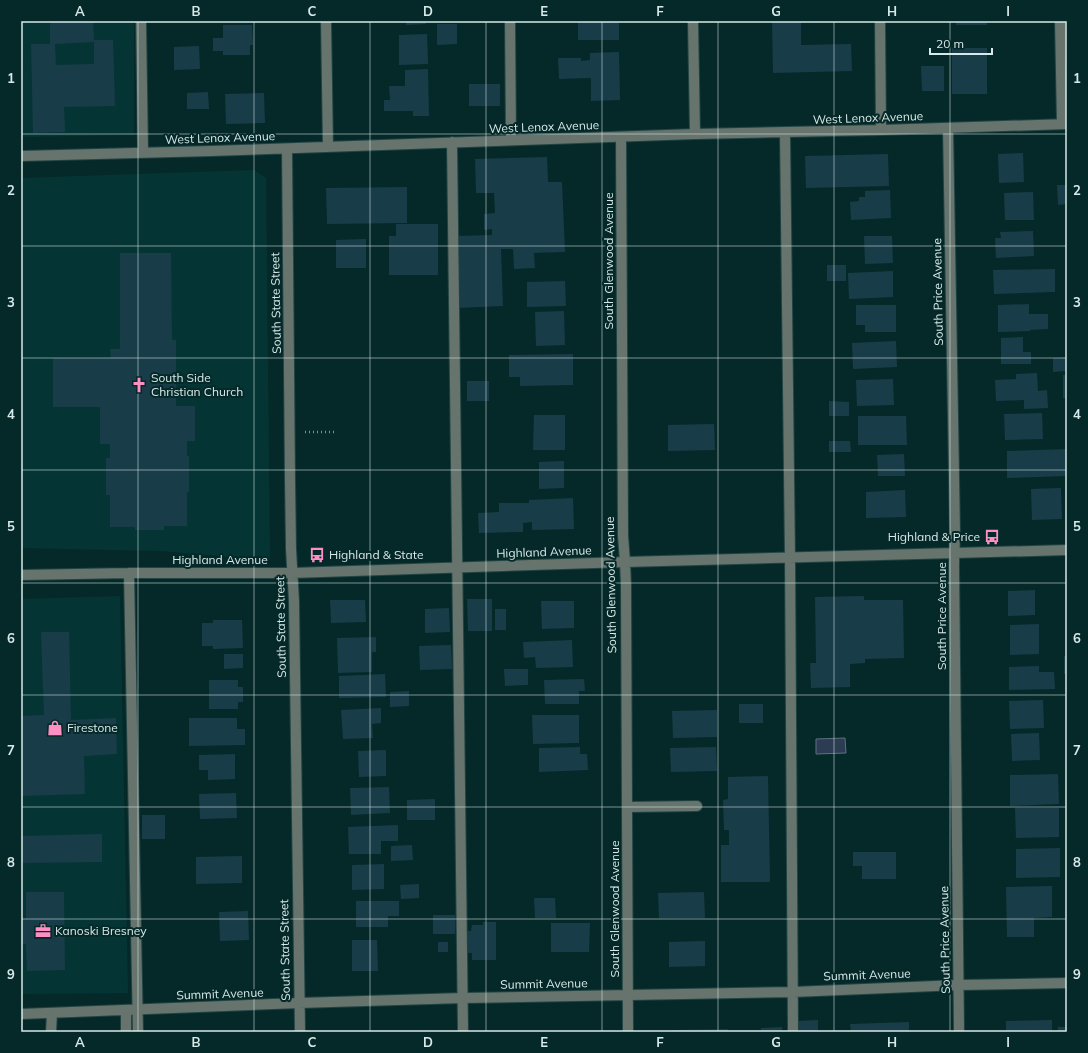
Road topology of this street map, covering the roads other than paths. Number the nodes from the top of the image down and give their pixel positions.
1 (141, 21) edge
2 (326, 21) edge
3 (510, 21) edge
4 (693, 21) edge
5 (880, 21) edge
6 (1060, 21) edge
7 (1064, 124) edge
8 (948, 128) junction
9 (881, 130) junction
10 (785, 133) junction
11 (695, 134) junction
12 (621, 137) junction
13 (511, 140) junction
14 (452, 142) junction
15 (328, 147) junction
16 (287, 149) junction
17 (143, 153) junction
18 (21, 156) edge
19 (1067, 550) edge
20 (955, 554) junction
21 (790, 558) junction
22 (625, 562) junction
23 (457, 567) junction
24 (129, 573) junction
25 (292, 573) junction
26 (21, 575) edge
27 (697, 806) dead end
28 (627, 807) junction
29 (1067, 983) edge
30 (959, 985) junction
31 (793, 992) junction
32 (628, 996) junction
33 (463, 998) junction
34 (299, 1003) junction
35 (138, 1010) junction
36 (126, 1011) junction
37 (52, 1013) junction
38 (21, 1014) edge
39 (51, 1032) edge
40 (126, 1032) edge
41 (138, 1032) edge
42 (300, 1032) edge
43 (463, 1032) edge
44 (628, 1032) edge
45 (793, 1032) edge
46 (959, 1032) edge

1 - 17 street
2 - 15 street
3 - 13 street
4 - 11 street
5 - 9 street
6 - 7 street
7 - 8 street, West Lenox Avenue
8 - 9 street, West Lenox Avenue
8 - 20 street, South Price Avenue
9 - 10 street, West Lenox Avenue
10 - 11 street, West Lenox Avenue
10 - 21 street
11 - 12 street, West Lenox Avenue
12 - 13 street, West Lenox Avenue
12 - 22 street, South Glenwood Avenue
13 - 14 street, West Lenox Avenue
14 - 15 street, West Lenox Avenue
14 - 23 street
15 - 16 street, West Lenox Avenue
16 - 17 street, West Lenox Avenue
16 - 25 street, South State Street
17 - 18 street, West Lenox Avenue
19 - 20 street, Highland Avenue
20 - 21 street, Highland Avenue
20 - 30 street, South Price Avenue
21 - 22 street, Highland Avenue
21 - 31 street
22 - 23 street, Highland Avenue
22 - 28 street, South Glenwood Avenue
23 - 25 street, Highland Avenue
23 - 33 street
24 - 25 street, Highland Avenue
24 - 26 street, Highland Avenue
24 - 35 street
25 - 34 street, South State Street
27 - 28 street
28 - 32 street, South Glenwood Avenue
29 - 30 street, Summit Avenue
30 - 31 street, Summit Avenue
30 - 46 street, South Price Avenue
31 - 32 street, Summit Avenue
31 - 45 street
32 - 33 street, Summit Avenue
32 - 44 street, South Glenwood Avenue
33 - 34 street, Summit Avenue
33 - 43 street
34 - 35 street, Summit Avenue
34 - 42 street, South State Street
35 - 36 street, Summit Avenue
35 - 41 street
36 - 37 street, Summit Avenue
36 - 40 street
37 - 38 street, Summit Avenue
37 - 39 street

